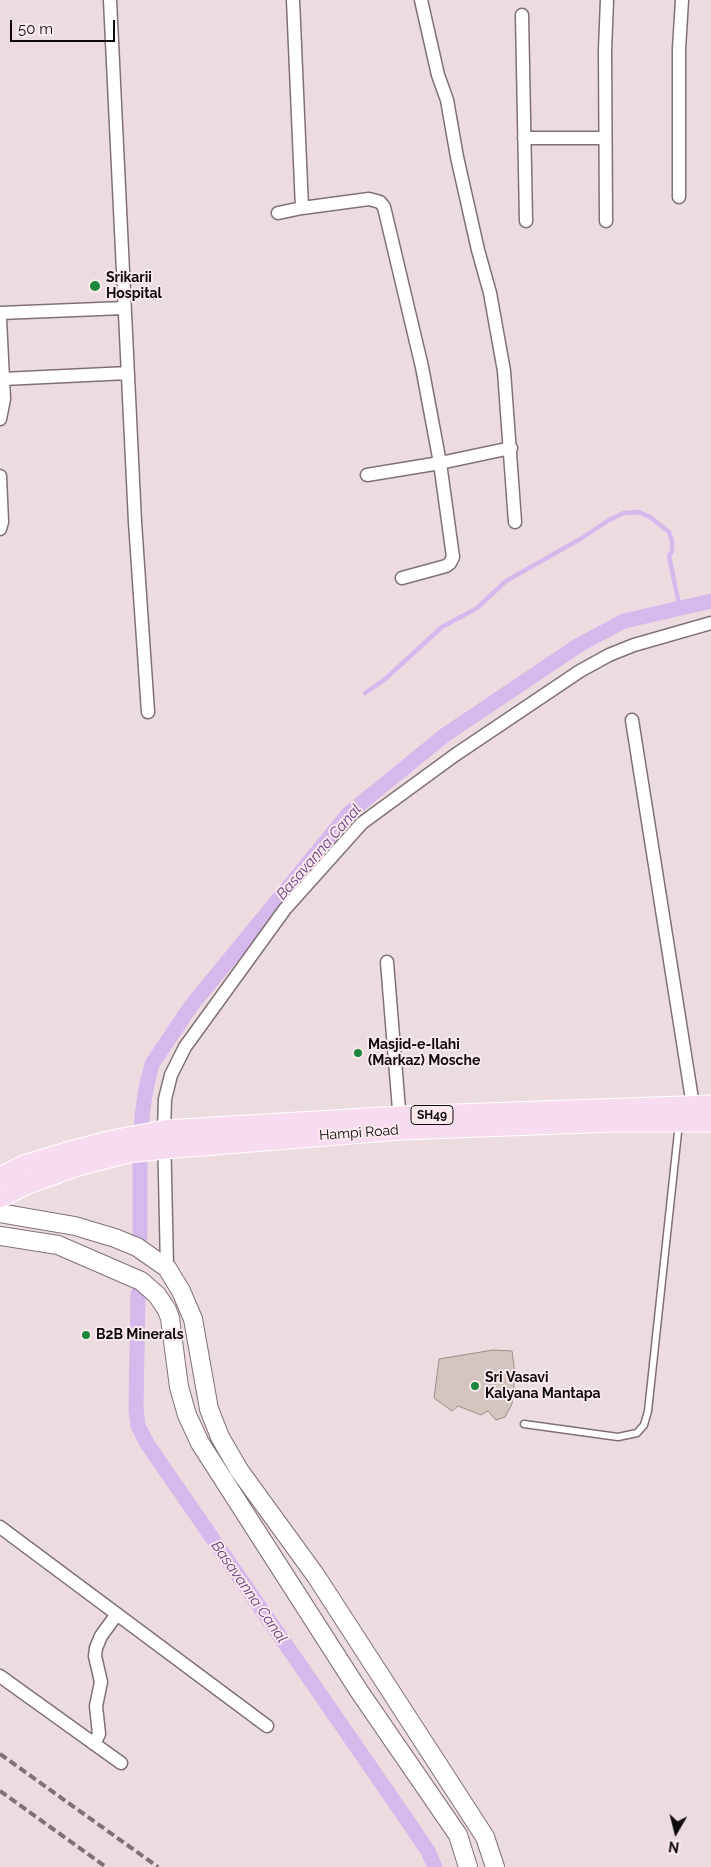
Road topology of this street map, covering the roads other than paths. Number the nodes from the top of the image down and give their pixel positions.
1 (110, 0) edge
2 (293, 0) edge
3 (421, 0) edge
4 (607, 0) edge
5 (682, 0) edge
6 (522, 15) dead end
7 (524, 138) junction
8 (605, 138) junction
9 (679, 197) dead end
10 (302, 208) junction
11 (278, 213) dead end
12 (526, 221) dead end
13 (606, 221) dead end
14 (124, 308) junction
15 (0, 313) edge
16 (0, 319) edge
17 (128, 373) junction
18 (3, 379) junction
19 (0, 419) edge
20 (511, 448) junction
21 (440, 463) junction
22 (368, 475) dead end
23 (0, 476) edge
24 (515, 522) dead end
25 (0, 529) edge
26 (402, 578) dead end
27 (711, 623) edge
28 (148, 712) dead end
29 (632, 720) dead end
30 (387, 962) dead end
31 (698, 1115) edge
32 (400, 1123) junction
33 (160, 1140) junction
34 (128, 1145) junction
35 (0, 1177) edge
36 (0, 1198) edge
37 (0, 1213) edge
38 (0, 1236) edge
39 (167, 1268) junction
40 (524, 1424) dead end
41 (0, 1527) edge
42 (117, 1614) junction
43 (0, 1676) edge
44 (266, 1726) dead end
45 (94, 1744) junction
46 (121, 1764) dead end
47 (468, 1867) edge
48 (495, 1867) edge

1 - 14 street
2 - 10 street
3 - 20 street
4 - 8 street
5 - 9 street
6 - 7 street
7 - 8 street
7 - 12 street
8 - 13 street
10 - 11 street
10 - 21 street
14 - 15 street
14 - 17 street
16 - 18 street
17 - 18 street
17 - 28 street
18 - 19 street
20 - 21 street
20 - 24 street
21 - 22 street
21 - 26 street
23 - 25 street
27 - 33 street
29 - 31 street
30 - 32 street
31 - 32 main road, Hampi Road / SH49
31 - 40 lane
32 - 33 main road, Hampi Road / SH49
33 - 34 main road, SH49
33 - 39 street
34 - 35 main road, SH49
34 - 36 main road, SH49
37 - 39 main road
38 - 47 main road
39 - 48 main road
41 - 42 street
42 - 44 street
42 - 45 street
43 - 45 street
45 - 46 street

